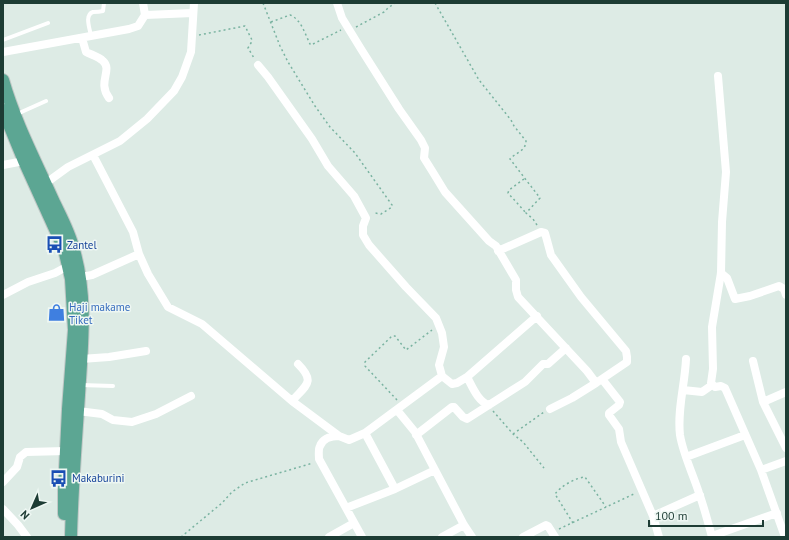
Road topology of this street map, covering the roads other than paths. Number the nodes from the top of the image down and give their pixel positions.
1 (104, 3) edge
2 (143, 3) edge
3 (194, 3) edge
4 (337, 3) edge
5 (193, 13) junction
6 (145, 15) junction
7 (48, 23) dead end
8 (91, 36) junction
9 (82, 38) junction
10 (3, 40) edge
11 (3, 52) edge
12 (258, 65) road end
13 (718, 76) dead end
14 (3, 80) edge
15 (109, 98) dead end
16 (46, 101) dead end
17 (3, 110) edge
18 (15, 115) junction
19 (93, 155) junction
20 (24, 161) junction
21 (3, 165) edge
22 (46, 183) junction
23 (498, 251) junction
24 (139, 254) junction
25 (68, 266) junction
26 (721, 273) junction
27 (75, 278) junction
28 (3, 295) edge
29 (786, 295) edge
30 (537, 316) junction
31 (566, 348) junction
32 (146, 351) dead end
33 (81, 359) junction
34 (686, 359) dead end
35 (753, 361) dead end
36 (298, 364) dead end
37 (442, 376) junction
38 (467, 376) junction
39 (599, 381) junction
40 (75, 384) junction
41 (712, 385) junction
42 (113, 386) dead end
43 (683, 390) junction
44 (786, 392) edge
45 (192, 396) dead end
46 (292, 401) junction
47 (763, 402) junction
48 (488, 405) junction
49 (400, 408) junction
50 (550, 408) road end
51 (78, 411) junction
52 (365, 434) junction
53 (416, 435) junction
54 (746, 435) junction
55 (339, 436) junction
56 (786, 448) edge
57 (66, 451) junction
58 (686, 457) junction
59 (786, 461) edge
60 (435, 470) junction
61 (761, 470) junction
62 (3, 482) edge
63 (395, 489) junction
64 (700, 495) junction
65 (346, 508) junction
66 (3, 509) edge
67 (776, 513) junction
68 (653, 516) junction
69 (354, 523) junction
70 (464, 525) junction
71 (553, 534) edge
72 (712, 536) edge
73 (27, 537) edge
74 (64, 537) edge
75 (71, 537) edge
76 (329, 537) edge
77 (362, 537) edge
78 (442, 537) edge
79 (472, 537) edge
80 (523, 537) edge
81 (659, 537) edge
82 (785, 537) edge

1 - 8 lane
2 - 6 street
3 - 5 street
4 - 23 street
5 - 6 street
5 - 19 street
6 - 8 street
7 - 10 lane
8 - 9 street
9 - 11 street
9 - 15 street
12 - 37 street
13 - 26 street
14 - 18 main road
16 - 18 lane
17 - 20 main road
18 - 22 main road
19 - 22 street
19 - 24 street
20 - 21 street
20 - 25 main road
22 - 27 main road
23 - 30 street
23 - 39 street
24 - 27 street
24 - 46 street
25 - 27 main road
25 - 28 street
26 - 29 street
26 - 41 street
27 - 33 main road
27 - 40 main road
30 - 31 street
30 - 38 street
31 - 39 street
31 - 48 street
32 - 33 street
33 - 40 main road
34 - 43 street
35 - 47 street
36 - 46 street
37 - 38 street
37 - 49 street
38 - 48 street
39 - 50 street
39 - 68 street
40 - 42 lane
40 - 51 main road
40 - 57 main road
41 - 43 street
41 - 54 street
43 - 58 street
44 - 47 street
45 - 51 street
46 - 55 street
47 - 56 street
48 - 53 street
49 - 52 street
49 - 53 street
51 - 75 main road
52 - 55 street
52 - 63 street
53 - 60 street
54 - 58 street
54 - 61 street
55 - 65 street
57 - 62 street
57 - 74 main road
58 - 64 street
59 - 61 street
60 - 63 street
60 - 70 street
61 - 67 street
63 - 65 street
64 - 68 street
64 - 72 street
65 - 69 street
66 - 73 street
67 - 72 street
67 - 82 street
68 - 81 street
69 - 76 street
69 - 77 street
70 - 78 street
70 - 79 street
71 - 80 street

